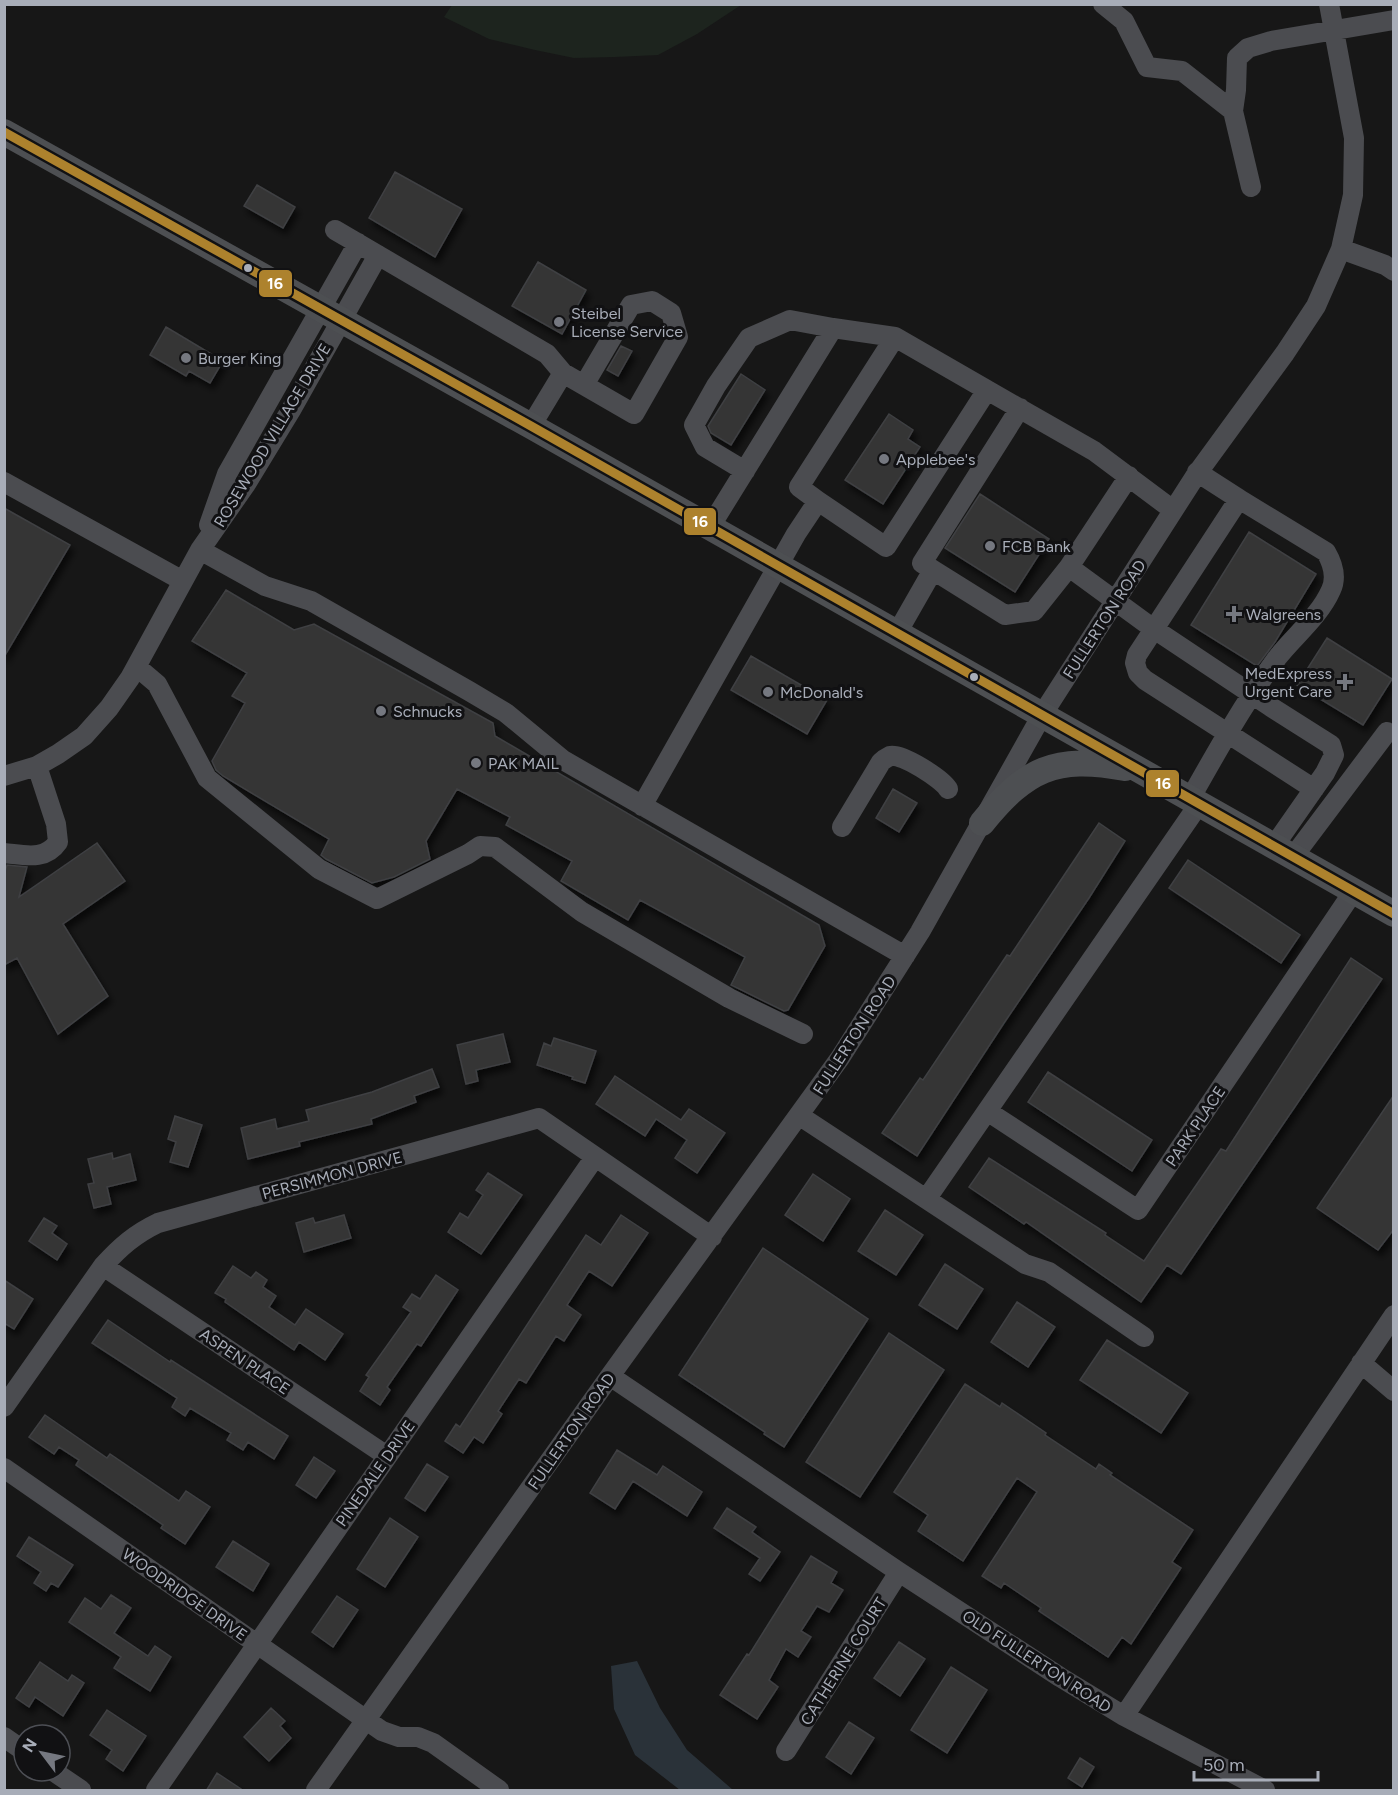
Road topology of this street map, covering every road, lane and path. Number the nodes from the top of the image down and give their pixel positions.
1 (1103, 4) edge
2 (1329, 4) edge
3 (1394, 20) edge
4 (1334, 30) junction
5 (1233, 111) junction
6 (4, 132) edge
7 (1251, 187) dead end
8 (335, 230) dead end
9 (358, 243) junction
10 (1341, 249) junction
11 (378, 255) junction
12 (1394, 271) edge
13 (332, 314) junction
14 (833, 328) junction
15 (895, 337) junction
16 (563, 373) junction
17 (584, 385) junction
18 (987, 390) junction
19 (1020, 408) junction
20 (531, 426) junction
21 (745, 471) junction
22 (1197, 472) junction
23 (1129, 476) junction
24 (4, 482) edge
25 (1239, 499) junction
26 (818, 501) junction
27 (1173, 510) junction
28 (710, 527) junction
29 (200, 550) junction
30 (778, 566) junction
31 (928, 567) junction
32 (1069, 567) junction
33 (183, 581) junction
34 (1115, 601) junction
35 (1154, 628) junction
36 (897, 633) junction
37 (137, 667) junction
38 (1253, 695) junction
39 (1042, 715) junction
40 (1388, 732) dead end
41 (1227, 733) junction
42 (37, 766) junction
43 (1142, 772) junction
44 (4, 776) edge
45 (948, 789) dead end
46 (1314, 789) junction
47 (1195, 801) junction
48 (642, 806) junction
49 (982, 823) junction
50 (842, 827) dead end
51 (1284, 852) junction
52 (4, 853) edge
53 (1353, 892) junction
54 (1394, 914) edge
55 (905, 956) junction
56 (803, 1034) dead end
57 (987, 1111) junction
58 (800, 1116) junction
59 (595, 1157) junction
60 (927, 1198) junction
61 (712, 1237) junction
62 (103, 1266) junction
63 (1394, 1316) edge
64 (1144, 1337) dead end
65 (1361, 1364) junction
66 (610, 1376) junction
67 (1394, 1391) edge
68 (4, 1407) edge
69 (387, 1456) junction
70 (4, 1468) edge
71 (899, 1572) junction
72 (257, 1644) junction
73 (1124, 1716) junction
74 (365, 1720) junction
75 (786, 1751) dead end
76 (156, 1791) edge
77 (316, 1791) edge
78 (499, 1791) edge
79 (1265, 1791) edge

1 - 5 street
2 - 4 street, FULLERTON ROAD
3 - 4 street
4 - 5 street
4 - 10 street, FULLERTON ROAD
5 - 7 street
6 - 13 main road
8 - 9 street
9 - 11 street
9 - 13 street
10 - 12 street
10 - 22 street, FULLERTON ROAD
11 - 13 street
11 - 16 street
13 - 20 main road
13 - 29 street, ROSEWOOD VILLAGE DRIVE
14 - 15 street
14 - 21 street
14 - 21 street
15 - 18 street
15 - 26 street
16 - 17 street
16 - 20 street
17 - 17 street
18 - 19 street
18 - 26 street
19 - 23 street
19 - 31 street
20 - 28 main road
21 - 28 street
22 - 25 street
22 - 27 street, FULLERTON ROAD
23 - 27 street
23 - 32 street
24 - 33 street
25 - 35 street
25 - 38 street
26 - 30 street
27 - 34 street, FULLERTON ROAD
28 - 30 main road
29 - 33 street, ROSEWOOD VILLAGE DRIVE
29 - 48 street
30 - 36 main road
30 - 48 street
31 - 32 street
31 - 36 street
32 - 34 street
33 - 37 street, ROSEWOOD VILLAGE DRIVE
34 - 35 street
34 - 39 street, FULLERTON ROAD
35 - 38 street
35 - 41 street
36 - 39 main road
37 - 42 street, ROSEWOOD VILLAGE DRIVE
37 - 56 street
38 - 41 street
38 - 46 street
39 - 43 main road
39 - 49 street, FULLERTON ROAD
40 - 51 street
41 - 46 street
41 - 47 street
42 - 44 street, ROSEWOOD VILLAGE DRIVE
42 - 52 street
43 - 47 main road
43 - 49 main road
45 - 50 street
46 - 51 street
47 - 51 main road
47 - 57 street
48 - 55 street
49 - 55 street, FULLERTON ROAD
51 - 53 main road
53 - 54 main road
53 - 57 street, PARK PLACE
55 - 58 street, FULLERTON ROAD
57 - 60 street
58 - 60 street
58 - 61 street, FULLERTON ROAD
59 - 61 street, PERSIMMON DRIVE
59 - 62 street, PERSIMMON DRIVE
59 - 69 street, PINEDALE DRIVE
60 - 64 street
61 - 66 street, FULLERTON ROAD
62 - 68 street, PERSIMMON DRIVE
62 - 69 street, ASPEN PLACE
63 - 65 street, OLD FULLERTON ROAD
65 - 67 street
65 - 73 street, OLD FULLERTON ROAD
66 - 71 street, OLD FULLERTON ROAD
66 - 74 street, FULLERTON ROAD
69 - 72 street, PINEDALE DRIVE
70 - 72 street, WOODRIDGE DRIVE
71 - 73 street, OLD FULLERTON ROAD
71 - 75 street, CATHERINE COURT
72 - 74 street, WOODRIDGE DRIVE
72 - 76 street, PINEDALE DRIVE
73 - 79 street
74 - 77 street, FULLERTON ROAD
74 - 78 street, WOODRIDGE DRIVE

